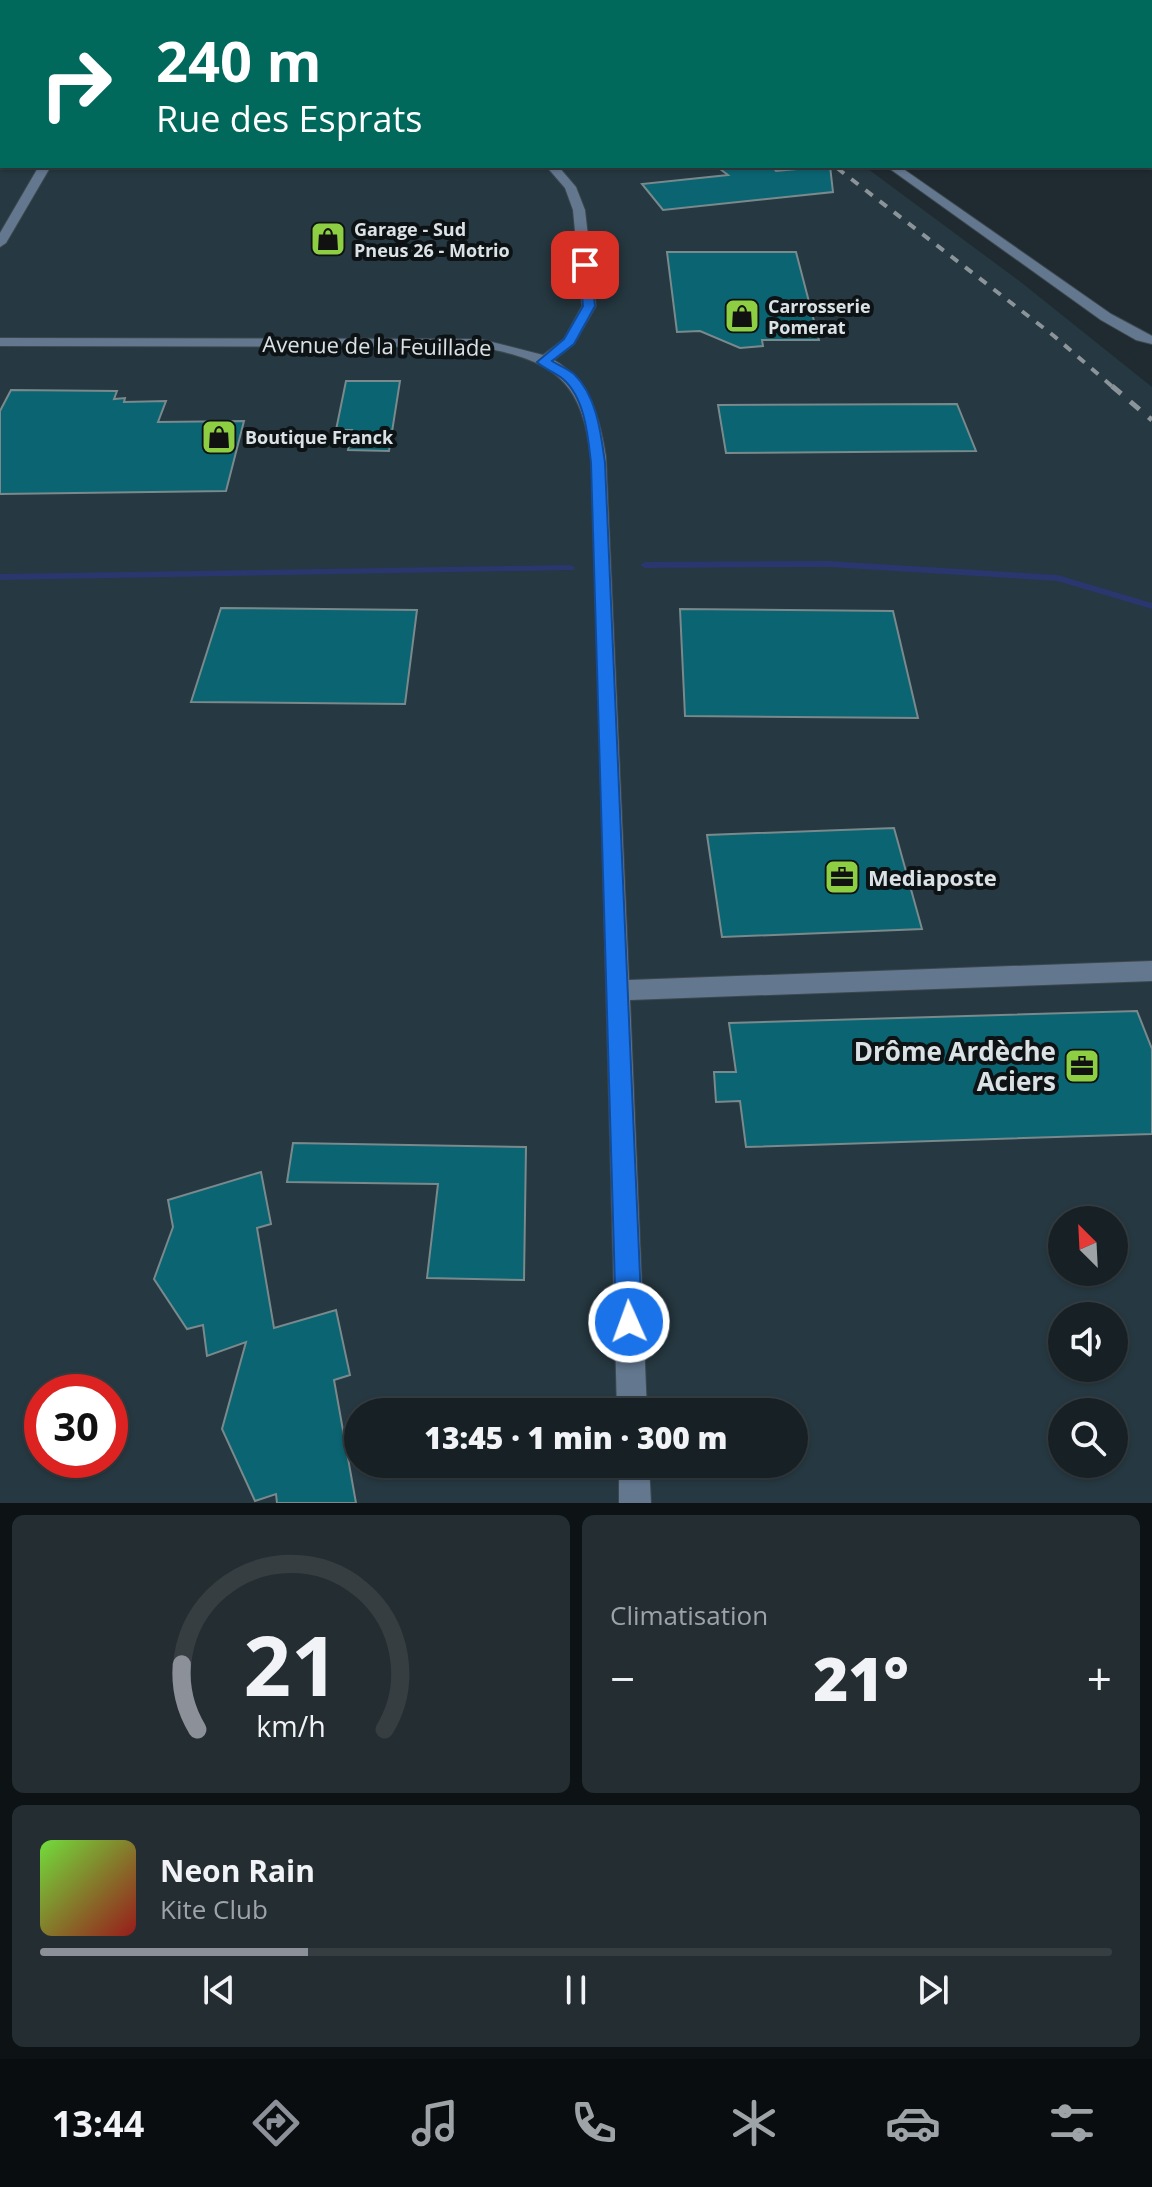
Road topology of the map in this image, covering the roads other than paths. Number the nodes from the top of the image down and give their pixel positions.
1 (44, 168) edge
2 (554, 168) edge
3 (895, 168) edge
4 (0, 243) edge
5 (1152, 340) edge
6 (0, 342) edge
7 (543, 362) junction
8 (1152, 971) edge
9 (618, 990) junction
10 (632, 1398) edge
11 (634, 1478) edge
12 (635, 1503) edge

1 - 4 street
2 - 7 street
3 - 5 street
6 - 7 street, Avenue de la Feuillade
7 - 9 street, Avenue de la Feuillade
8 - 9 street
9 - 10 street, Avenue de la Feuillade
11 - 12 street

